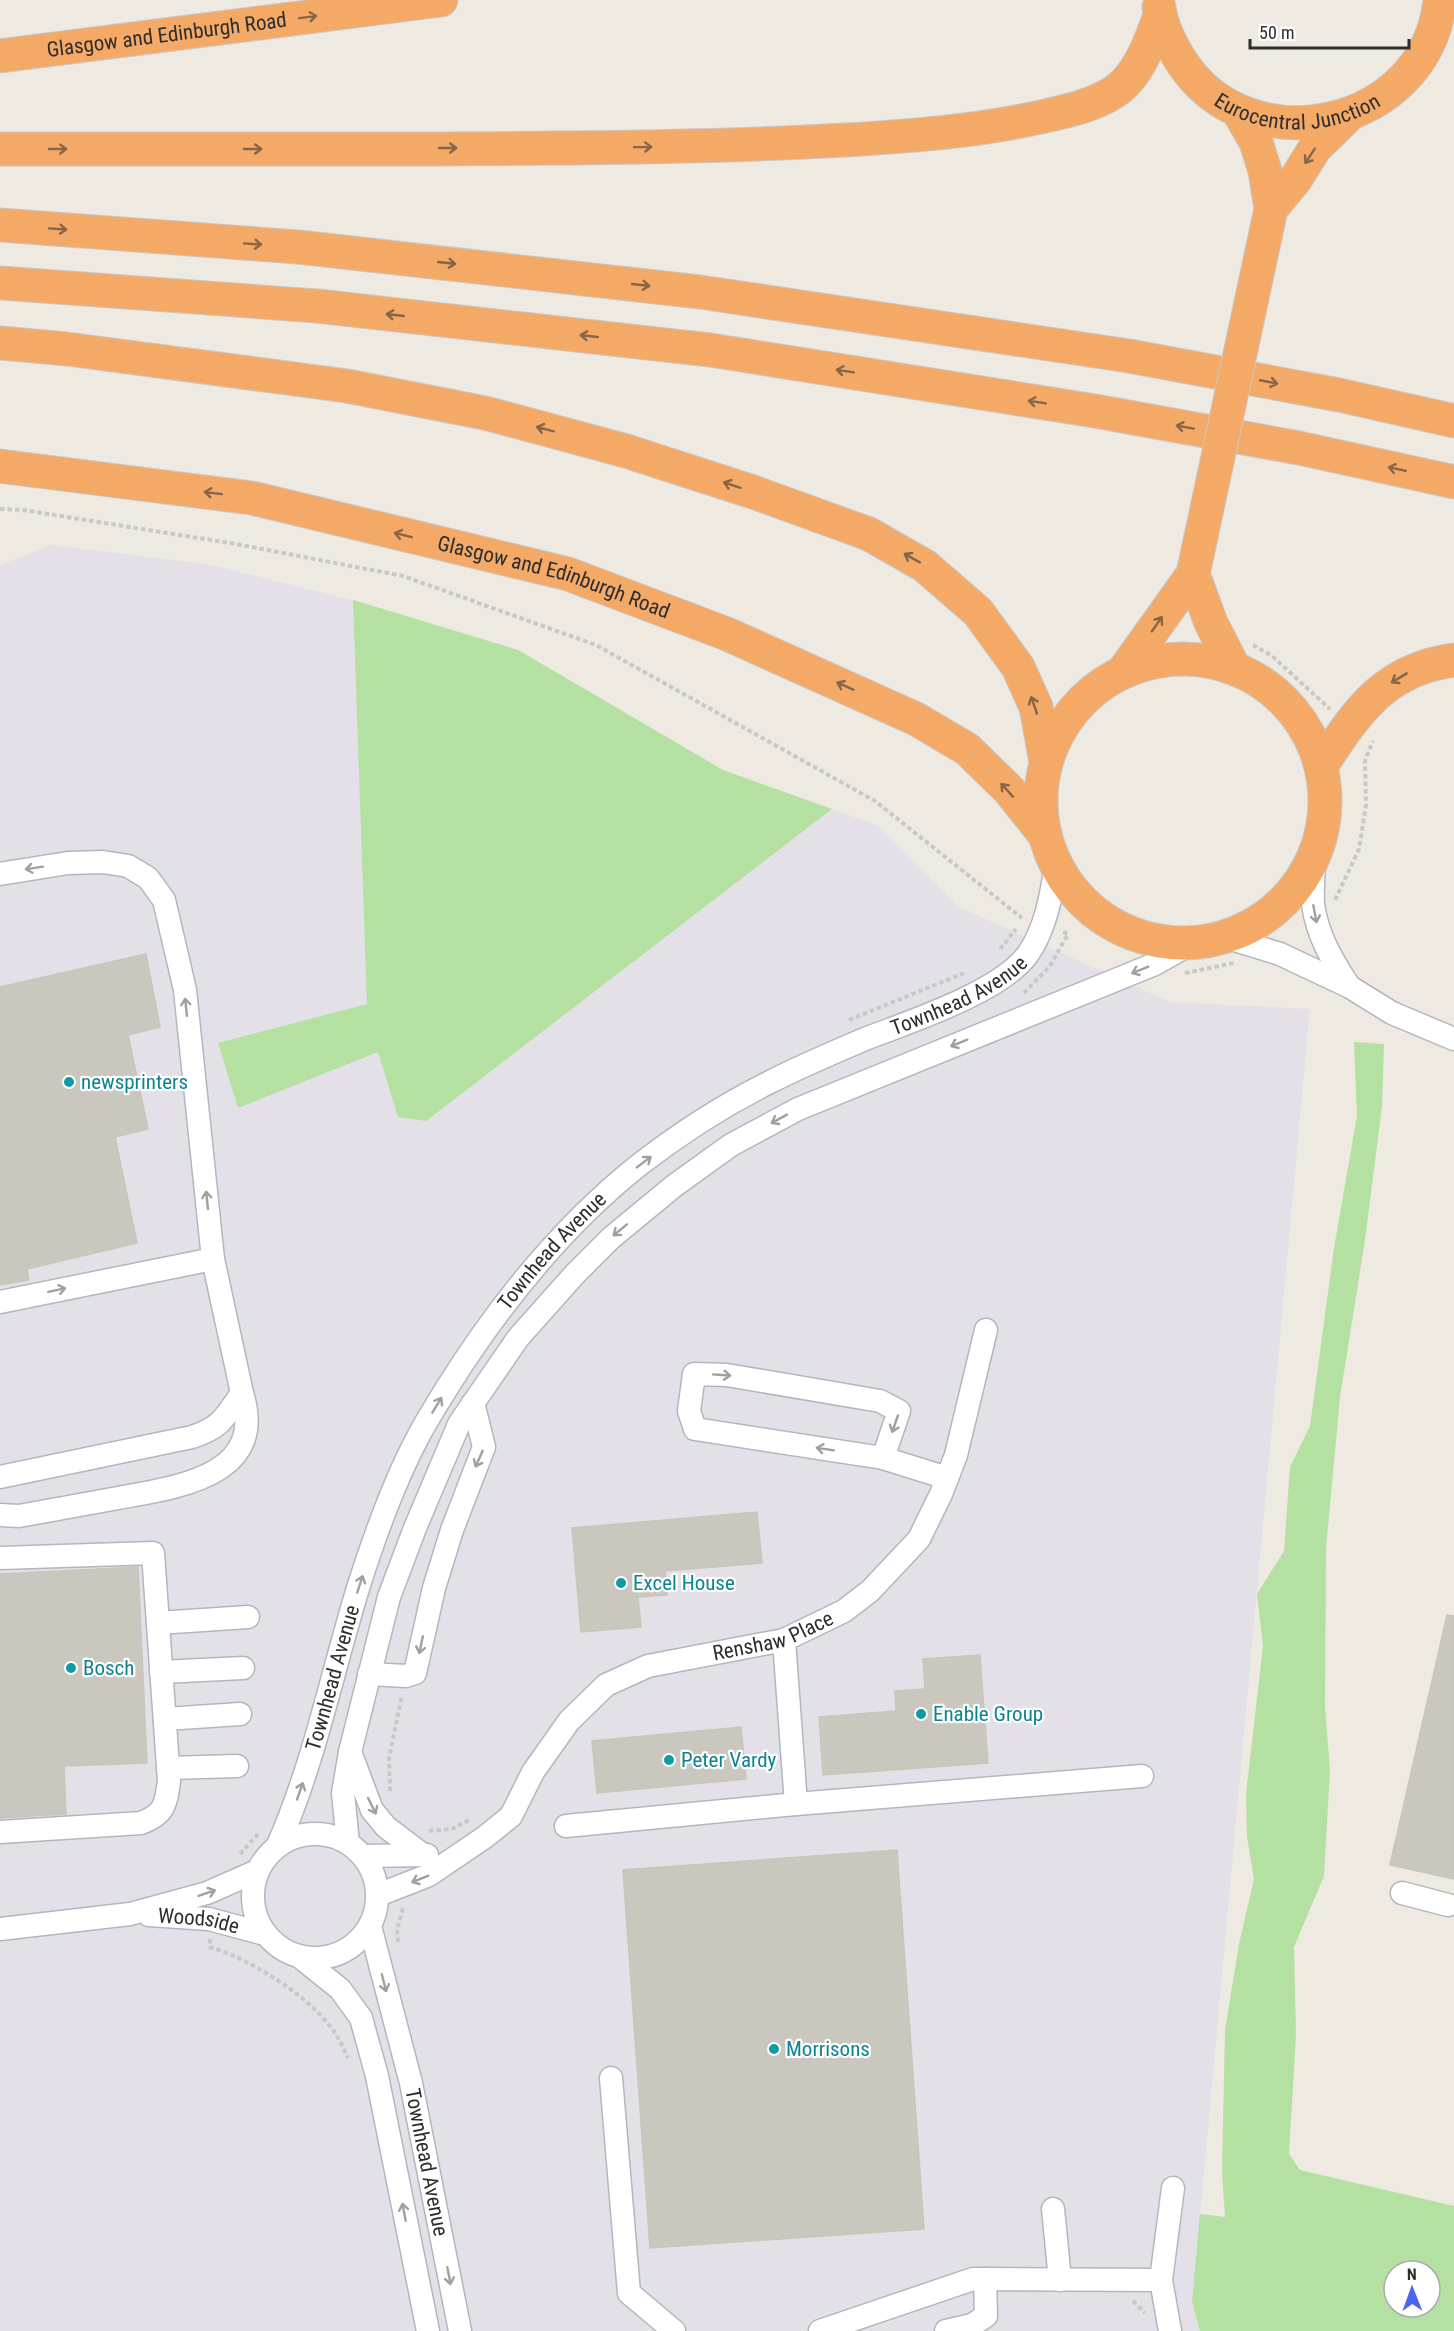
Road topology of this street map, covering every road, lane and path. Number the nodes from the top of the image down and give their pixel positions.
1 (441, 0) edge
2 (1440, 0) edge
3 (1159, 8) edge
4 (0, 56) edge
5 (1238, 111) junction
6 (1351, 114) junction
7 (0, 148) edge
8 (1271, 209) junction
9 (0, 225) edge
10 (0, 283) edge
11 (0, 343) edge
12 (1454, 421) edge
13 (0, 466) edge
14 (1454, 482) edge
15 (0, 509) edge
16 (1193, 574) junction
17 (1241, 655) junction
18 (1454, 660) edge
19 (1123, 672) junction
20 (1348, 725) junction
21 (1046, 762) junction
22 (1321, 766) junction
23 (1045, 835) junction
24 (1314, 856) junction
25 (1056, 866) junction
26 (0, 874) edge
27 (1044, 925) junction
28 (1319, 933) junction
29 (1192, 943) junction
30 (1233, 949) junction
31 (997, 954) dead end
32 (966, 972) dead end
33 (1178, 974) dead end
34 (1350, 987) junction
35 (1018, 1019) junction
36 (844, 1023) dead end
37 (1454, 1039) edge
38 (213, 1258) junction
39 (0, 1302) edge
40 (986, 1330) dead end
41 (242, 1394) junction
42 (472, 1403) junction
43 (883, 1458) junction
44 (0, 1477) edge
45 (947, 1478) junction
46 (0, 1515) edge
47 (0, 1558) edge
48 (248, 1617) dead end
49 (158, 1623) junction
50 (784, 1640) junction
51 (243, 1668) dead end
52 (161, 1672) junction
53 (369, 1674) junction
54 (240, 1714) dead end
55 (165, 1719) junction
56 (350, 1752) junction
57 (237, 1766) dead end
58 (168, 1768) junction
59 (1142, 1776) dead end
60 (796, 1804) junction
61 (264, 1824) dead end
62 (566, 1827) dead end
63 (0, 1832) edge
64 (278, 1845) junction
65 (356, 1850) junction
66 (459, 1854) junction
67 (423, 1855) junction
68 (238, 1856) dead end
69 (257, 1871) junction
70 (1402, 1893) dead end
71 (378, 1895) junction
72 (1448, 1905) dead end
73 (130, 1914) junction
74 (209, 1919) junction
75 (370, 1926) junction
76 (0, 1929) edge
77 (265, 1934) junction
78 (300, 1957) junction
79 (351, 2064) dead end
80 (611, 2078) dead end
81 (1173, 2188) dead end
82 (1053, 2209) dead end
83 (985, 2279) junction
84 (1060, 2280) junction
85 (1113, 2280) junction
86 (1161, 2280) junction
87 (1147, 2322) dead end
88 (865, 2324) edge
89 (986, 2324) edge
90 (428, 2331) edge
91 (460, 2331) edge
92 (674, 2331) edge
93 (820, 2331) edge
94 (946, 2331) edge
95 (1170, 2331) edge

4 -> 1 highway, Glasgow and Edinburgh Road
2 - 6 highway, Eurocentral Junction
3 - 5 highway, Eurocentral Junction
7 -> 3 highway
5 - 6 highway, Eurocentral Junction
5 - 8 highway
6 -> 8 highway
8 - 16 highway, bridge
9 -> 12 highway
14 -> 10 highway
21 -> 11 highway
23 -> 13 highway, Glasgow and Edinburgh Road
15 - 31 path
16 - 17 highway
19 -> 16 highway
17 - 19 highway
17 - 20 path
17 - 22 highway
18 -> 20 highway
19 - 21 highway
20 - 22 highway
20 - 28 path
21 - 23 highway
22 - 24 highway
23 - 25 highway
24 -> 28 street
24 - 30 highway
25 - 27 street, Townhead Avenue
25 - 29 highway
38 -> 26 street
27 - 35 path
64 -> 27 street, Townhead Avenue
28 - 34 street
29 - 30 highway
29 -> 35 street, Townhead Avenue
30 - 33 path
30 - 34 street
32 - 36 path
34 - 37 street
35 -> 42 street, Townhead Avenue
39 -> 38 street
38 - 41 street
40 - 45 street, Renshaw Place
41 - 44 street
41 - 46 street
42 - 53 street, Townhead Avenue
42 -> 53 street, Townhead Avenue
43 -> 43 street
43 - 45 street
45 - 50 street, Renshaw Place
47 - 49 street
48 - 49 street
49 - 52 street
50 - 60 street
50 - 66 street, Renshaw Place
51 - 52 street
52 - 55 street
53 - 56 street, Townhead Avenue
54 - 55 street
55 - 58 street
56 - 65 street, Townhead Avenue
56 -> 67 street
57 - 58 street
58 - 63 street
59 - 60 street
60 - 62 street
61 - 68 path
64 - 65 street
64 - 69 street
65 - 67 street
65 - 71 street
66 - 67 street
66 -> 71 street, Renshaw Place
73 -> 69 street, Woodside
69 - 77 street
70 - 72 street
71 - 75 street
73 - 74 street, Woodside
73 - 76 street, Woodside
74 - 77 street, Woodside
74 - 79 path
75 - 78 street
75 -> 91 street, Townhead Avenue
77 - 78 street
90 -> 78 street, Townhead Avenue
80 - 92 street
81 - 86 street
82 - 84 street
83 - 84 street
83 - 88 street
83 - 89 street
84 - 85 street
85 - 86 street
85 - 87 path
86 - 95 street
88 - 93 street
89 - 94 street

